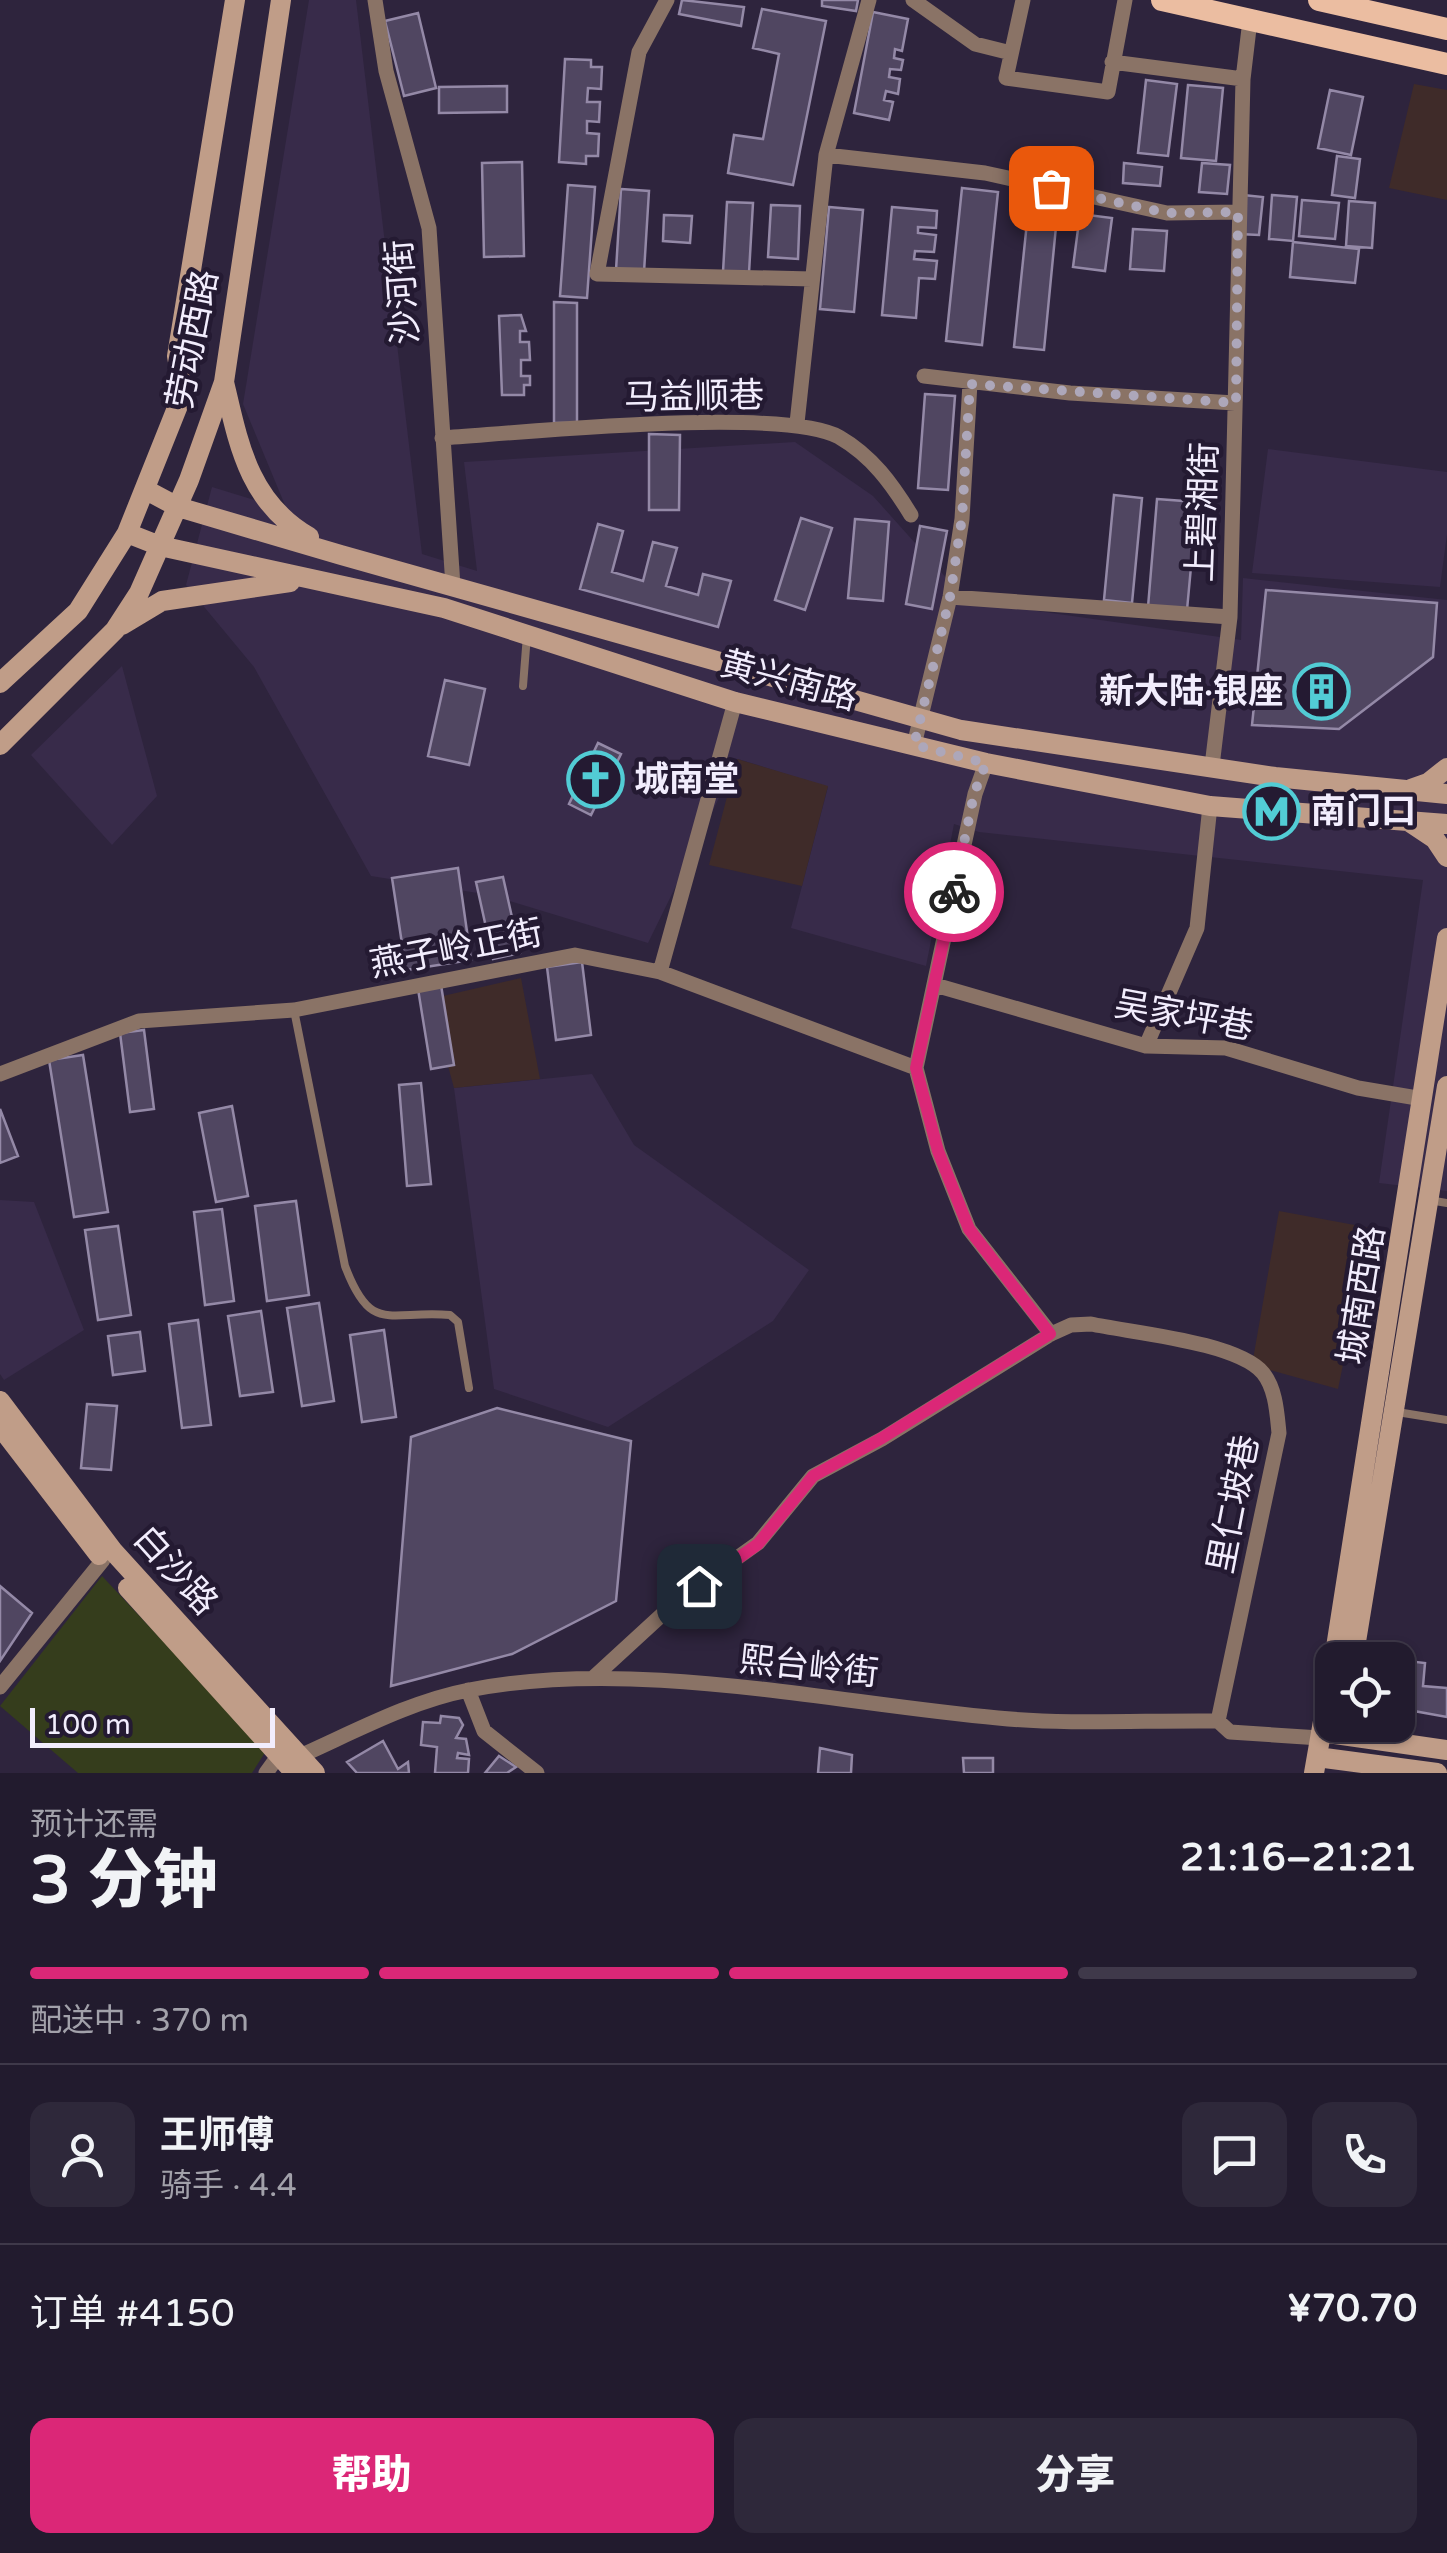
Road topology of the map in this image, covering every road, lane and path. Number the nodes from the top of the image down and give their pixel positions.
1 (236, 0) edge
2 (281, 0) edge
3 (375, 0) edge
4 (666, 0) edge
5 (869, 0) edge
6 (913, 0) edge
7 (1023, 0) edge
8 (1125, 0) edge
9 (1162, 0) edge
10 (1319, 0) edge
11 (1250, 20) junction
12 (1443, 27) edge
13 (1010, 53) junction
14 (1112, 62) junction
15 (1447, 64) edge
16 (1243, 79) junction
17 (826, 155) junction
18 (1238, 212) junction
19 (812, 279) junction
20 (924, 376) dead end
21 (224, 382) junction
22 (970, 384) junction
23 (1236, 403) junction
24 (797, 424) junction
25 (442, 438) junction
26 (148, 491) junction
27 (178, 506) junction
28 (911, 515) dead end
29 (127, 533) junction
30 (160, 546) junction
31 (341, 555) junction
32 (326, 582) junction
33 (454, 586) junction
34 (950, 597) junction
35 (1230, 617) junction
36 (115, 630) junction
37 (528, 635) junction
38 (0, 684) edge
39 (523, 686) dead end
40 (736, 702) junction
41 (921, 720) junction
42 (0, 744) edge
43 (914, 745) junction
44 (986, 763) junction
45 (1212, 766) junction
46 (1447, 768) edge
47 (1405, 790) junction
48 (1447, 794) edge
49 (1210, 806) junction
50 (1399, 819) junction
51 (1447, 824) edge
52 (1447, 856) edge
53 (1447, 938) edge
54 (660, 972) junction
55 (935, 985) junction
56 (294, 1010) junction
57 (1146, 1046) junction
58 (916, 1068) junction
59 (0, 1074) edge
60 (1447, 1086) edge
61 (1423, 1099) junction
62 (1438, 1202) edge
63 (1050, 1334) junction
64 (469, 1388) dead end
65 (0, 1401) edge
66 (1394, 1411) junction
67 (1447, 1420) edge
68 (0, 1426) edge
69 (102, 1560) junction
70 (1337, 1642) edge
71 (1356, 1642) edge
72 (593, 1678) junction
73 (0, 1688) edge
74 (468, 1690) junction
75 (1218, 1721) junction
76 (1407, 1742) edge
77 (1410, 1744) junction
78 (1328, 1749) edge
79 (1447, 1750) edge
80 (291, 1761) edge
81 (1389, 1767) junction
82 (266, 1773) edge
83 (315, 1773) edge
84 (537, 1773) edge
85 (1368, 1773) edge
86 (1437, 1773) edge

1 - 26 main road, 劳动西路
2 - 21 main road, 劳动西路
3 - 25 street, 沙河街
4 - 19 street
5 - 17 street
6 - 13 street
7 - 13 street
8 - 14 street
9 - 11 main road
10 - 12 main road
11 - 15 main road
11 - 16 street, 上碧湘街
13 - 14 street
14 - 16 street
16 - 18 street, 上碧湘街
17 - 18 street
17 - 19 street
18 - 23 street, 上碧湘街
19 - 24 street
20 - 22 street
21 - 27 main road, 劳动西路
21 - 31 main road
22 - 23 street
22 - 34 street
23 - 35 street, 上碧湘街
24 - 25 street, 马益顺巷
24 - 28 street, 马益顺巷
25 - 33 street, 沙河街
26 - 27 main road, 黄兴南路
26 - 29 main road, 劳动西路
27 - 30 main road, 劳动西路
27 - 31 main road, 黄兴南路
29 - 30 main road, 黄兴南路
29 - 38 main road, 劳动西路
30 - 32 main road, 黄兴南路
30 - 36 main road, 劳动西路
31 - 33 main road, 黄兴南路
32 - 36 main road
32 - 37 main road, 黄兴南路
33 - 41 main road, 黄兴南路
34 - 35 street
34 - 41 street
35 - 45 street, 上碧湘街
36 - 42 main road, 劳动西路
37 - 39 lane
37 - 40 main road, 黄兴南路
40 - 43 main road, 黄兴南路
40 - 54 street
41 - 43 street
41 - 45 main road, 黄兴南路
43 - 44 main road, 黄兴南路
44 - 49 main road, 黄兴南路
44 - 55 street
45 - 47 main road, 黄兴南路
46 - 47 main road
47 - 48 main road, 黄兴南路
49 - 50 main road, 黄兴南路
49 - 57 street
50 - 51 main road, 黄兴南路
50 - 52 main road
53 - 61 main road, 城南西路
54 - 56 street, 燕子岭正街
54 - 58 street, 燕子岭正街
55 - 57 street, 吴家坪巷
55 - 58 street
56 - 59 street, 燕子岭正街
56 - 64 lane
57 - 61 street, 吴家坪巷
58 - 63 street
60 - 62 main road, 城南西路
61 - 70 main road, 城南西路
62 - 66 main road, 城南西路
63 - 72 street, 里仁坡巷
63 - 75 street, 里仁坡巷
65 - 80 main road, 白沙路
66 - 67 lane
66 - 71 main road, 城南西路
68 - 69 main road, 白沙路
69 - 73 street
69 - 80 main road, 白沙路
72 - 74 street, 熙台岭街
72 - 75 street, 熙台岭街
74 - 80 street, 熙台岭街
74 - 84 street
75 - 78 street, 熙台岭街
76 - 77 main road
77 - 78 main road
77 - 79 main road
78 - 81 main road
80 - 82 street
80 - 83 main road, 白沙路
81 - 85 main road
81 - 86 main road

